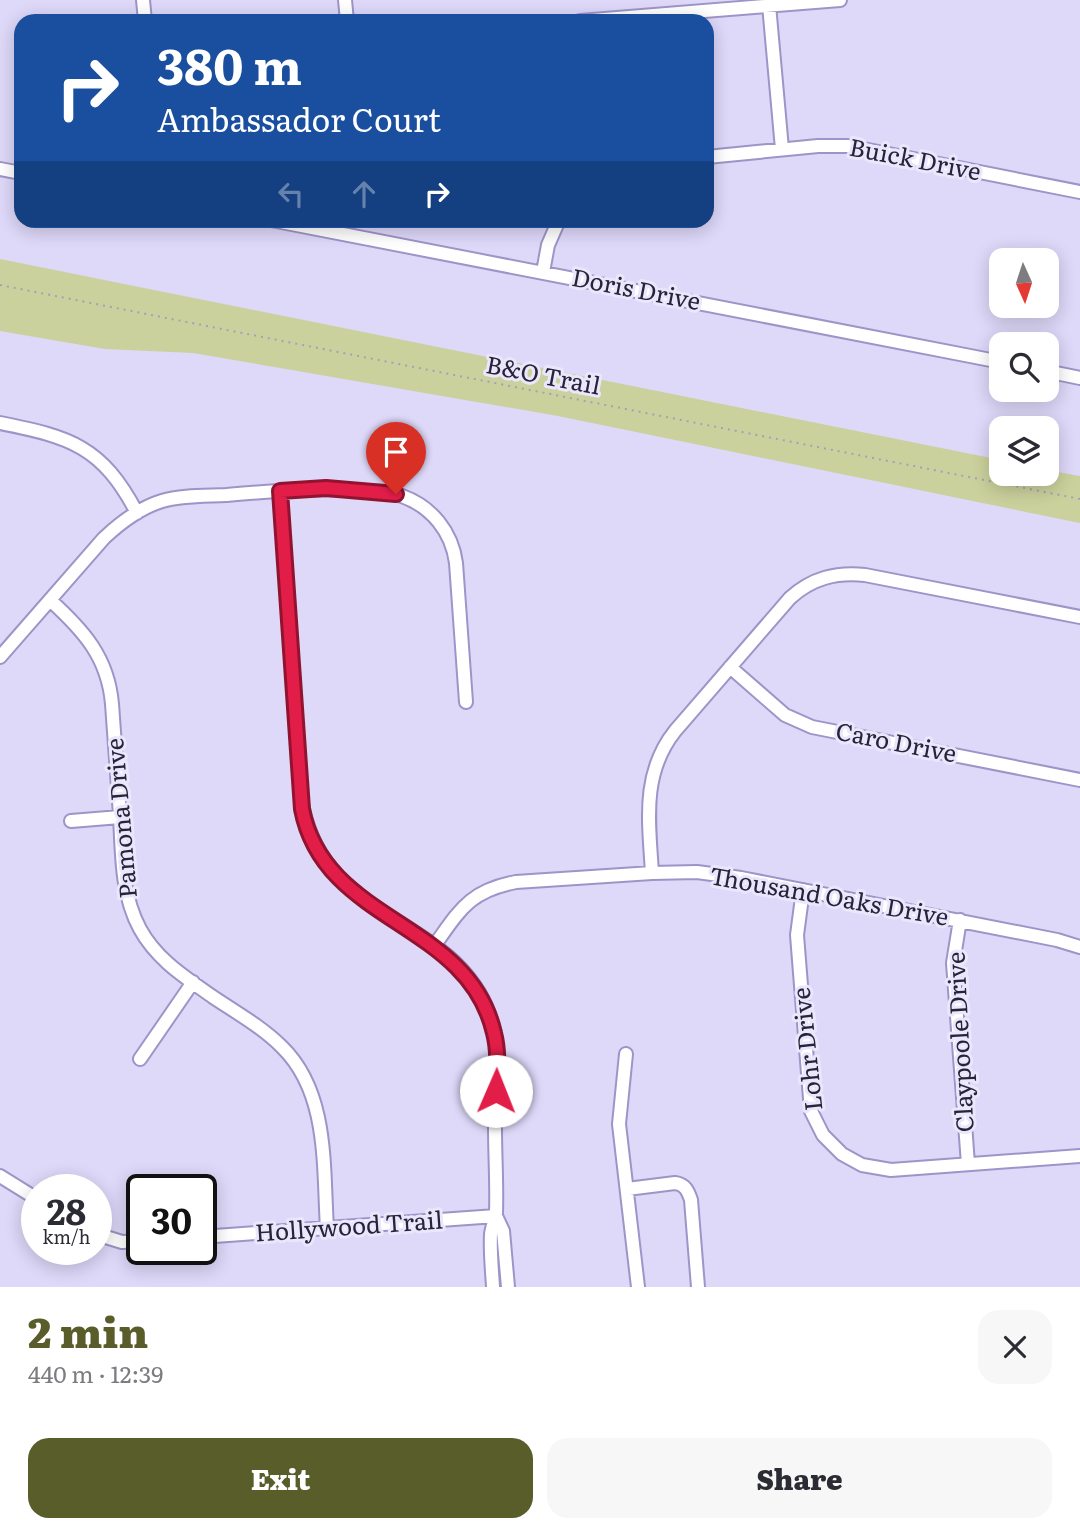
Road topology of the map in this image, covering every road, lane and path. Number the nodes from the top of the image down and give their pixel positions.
1 (840, 0) edge
2 (769, 5) junction
3 (663, 14) edge
4 (782, 149) junction
5 (714, 156) edge
6 (1080, 192) edge
7 (313, 228) edge
8 (555, 228) edge
9 (543, 272) junction
10 (0, 285) edge
11 (989, 360) edge
12 (1059, 374) edge
13 (1080, 378) edge
14 (0, 423) edge
15 (280, 491) junction
16 (1080, 499) edge
17 (137, 513) junction
18 (50, 600) junction
19 (1080, 617) edge
20 (0, 657) edge
21 (730, 667) junction
22 (466, 702) dead end
23 (1080, 779) edge
24 (120, 817) junction
25 (71, 821) dead end
26 (652, 873) junction
27 (803, 890) junction
28 (960, 920) junction
29 (434, 946) junction
30 (1080, 947) edge
31 (193, 982) junction
32 (626, 1054) dead end
33 (140, 1059) dead end
34 (1080, 1156) edge
35 (968, 1164) junction
36 (0, 1176) edge
37 (21, 1189) edge
38 (627, 1189) junction
39 (496, 1216) junction
40 (327, 1228) junction
41 (217, 1236) edge
42 (493, 1287) edge
43 (508, 1287) edge
44 (638, 1287) edge
45 (698, 1287) edge

1 - 2 street
2 - 3 street
2 - 4 street
4 - 5 street, Buick Drive
4 - 6 street, Buick Drive
7 - 9 street, Doris Drive
8 - 9 street
9 - 11 street, Doris Drive
10 - 16 path, B&O Trail
12 - 13 street
14 - 17 street
15 - 17 street
15 - 22 street
15 - 29 street
17 - 18 street
18 - 20 street
18 - 24 street, Pamona Drive
19 - 21 street
21 - 23 street, Caro Drive
21 - 26 street
24 - 25 street
24 - 31 street, Pamona Drive
26 - 27 street, Thousand Oaks Drive
26 - 29 street, Thousand Oaks Drive
27 - 28 street, Thousand Oaks Drive
27 - 35 street, Lohr Drive
28 - 30 street, Thousand Oaks Drive
28 - 35 street, Claypoole Drive
29 - 39 street
31 - 33 street
31 - 40 street, Pamona Drive
32 - 38 street
34 - 35 street, Lohr Drive
36 - 37 street
38 - 44 street
38 - 45 street
39 - 40 street, Hollywood Trail
39 - 42 street
39 - 43 street
40 - 41 street, Hollywood Trail

